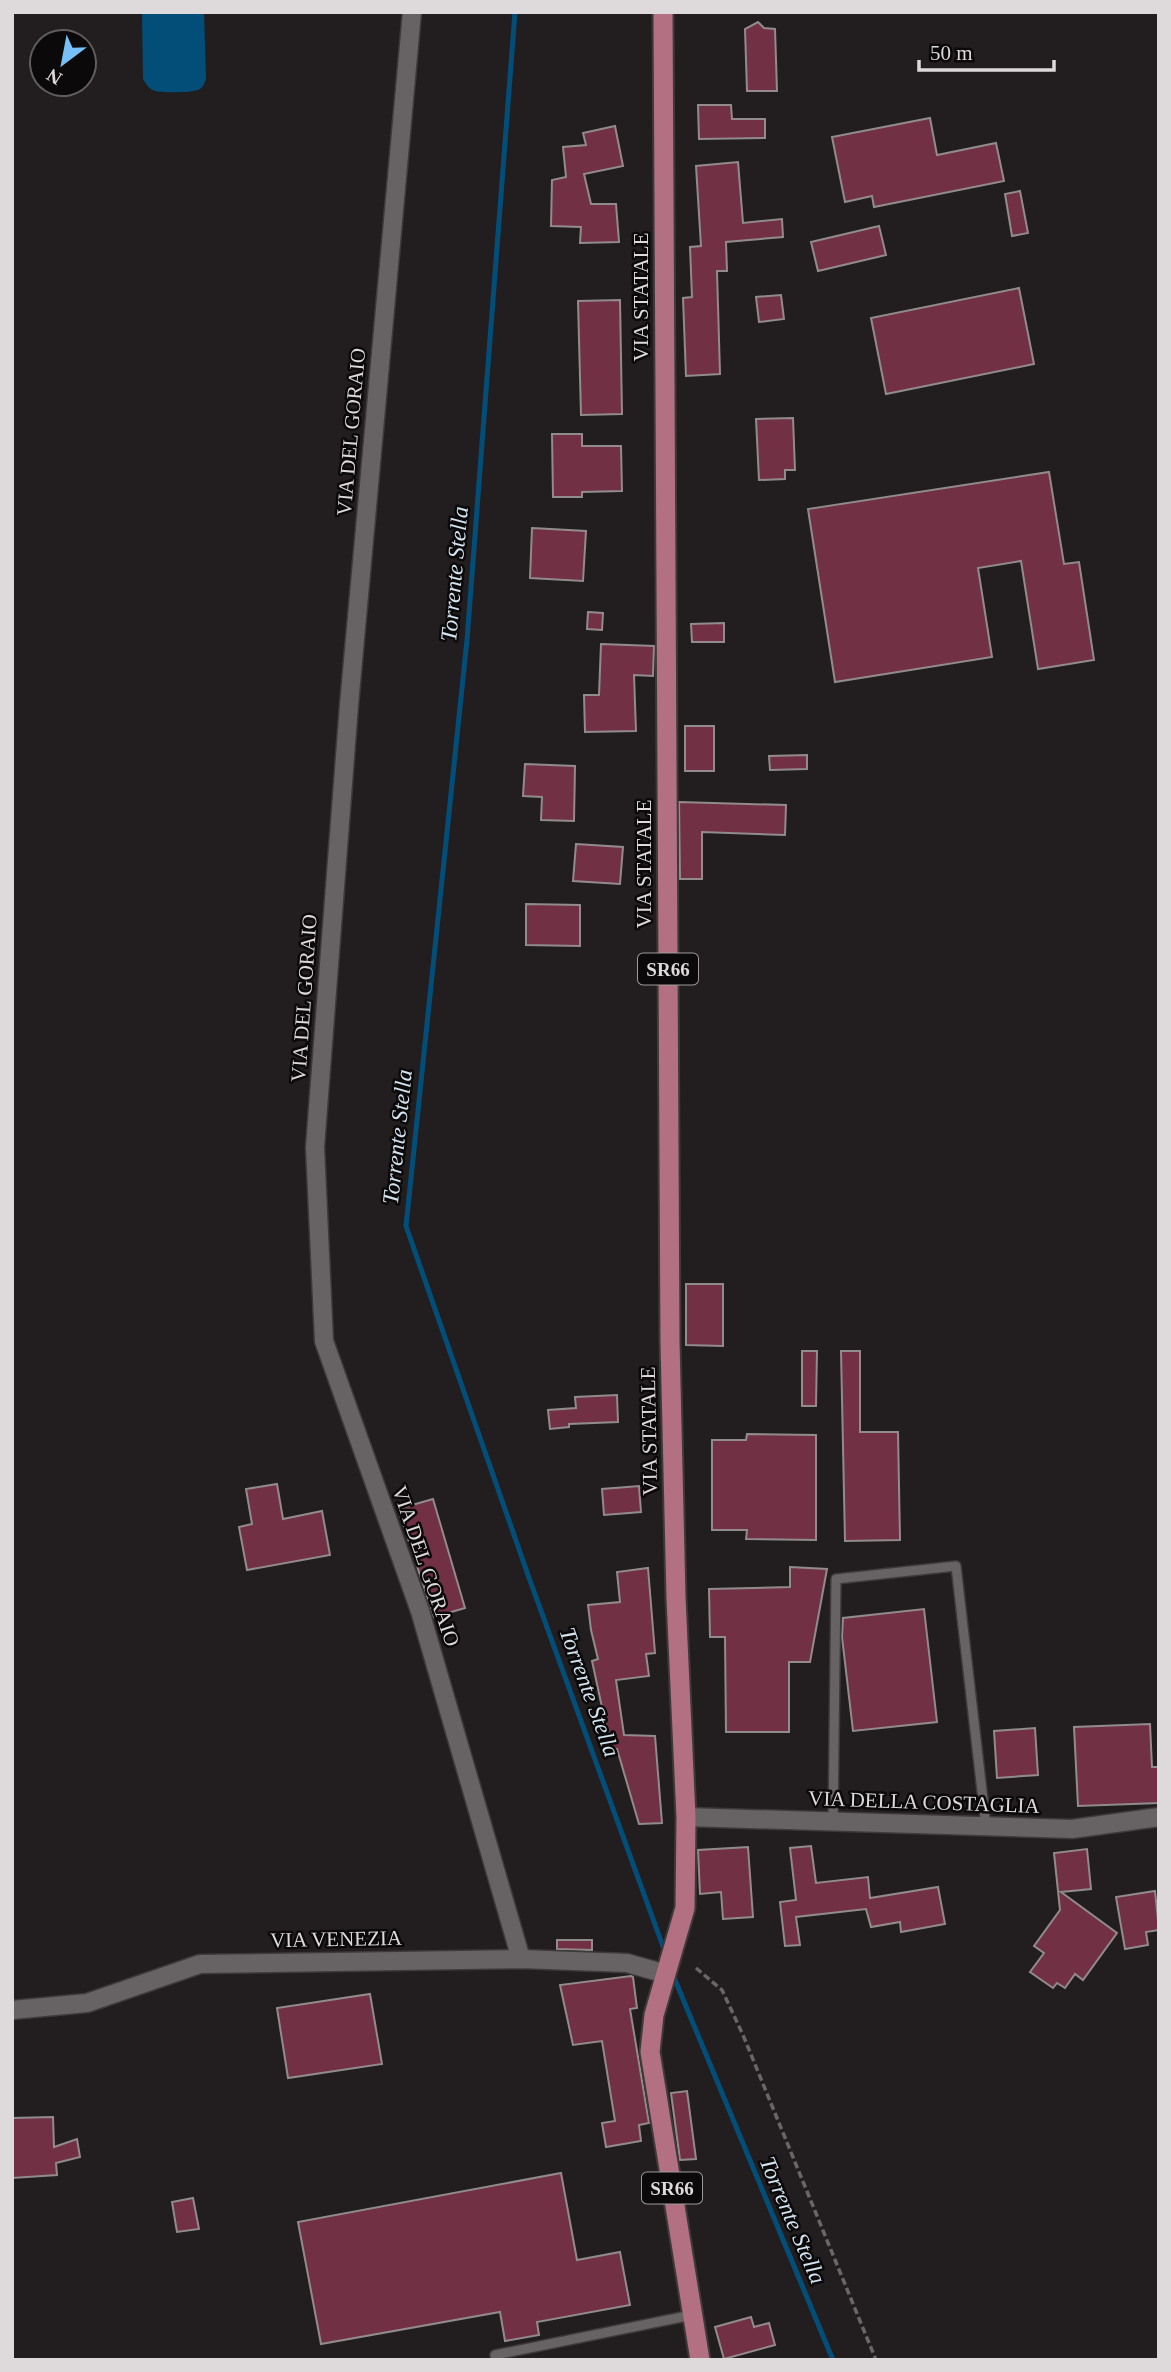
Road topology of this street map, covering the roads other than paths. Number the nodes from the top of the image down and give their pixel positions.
1 (412, 12) edge
2 (663, 12) edge
3 (686, 1817) junction
4 (1159, 1817) edge
5 (833, 1823) junction
6 (986, 1826) junction
7 (521, 1959) junction
8 (666, 1974) junction
9 (12, 2010) edge
10 (692, 2315) junction
11 (496, 2360) edge
12 (700, 2360) edge

1 - 7 street, VIA DEL GORAIO
2 - 3 main road, VIA STATALE / SR66
3 - 5 street, VIA DELLA COSTAGLIA
3 - 8 main road, VIA STATALE / SR66
4 - 6 street, VIA DELLA COSTAGLIA
5 - 6 street, VIA DELLA COSTAGLIA
5 - 6 lane
7 - 8 street, VIA VENEZIA
7 - 9 street, VIA VENEZIA
8 - 10 main road, SR66
10 - 11 lane
10 - 12 main road, SR66

